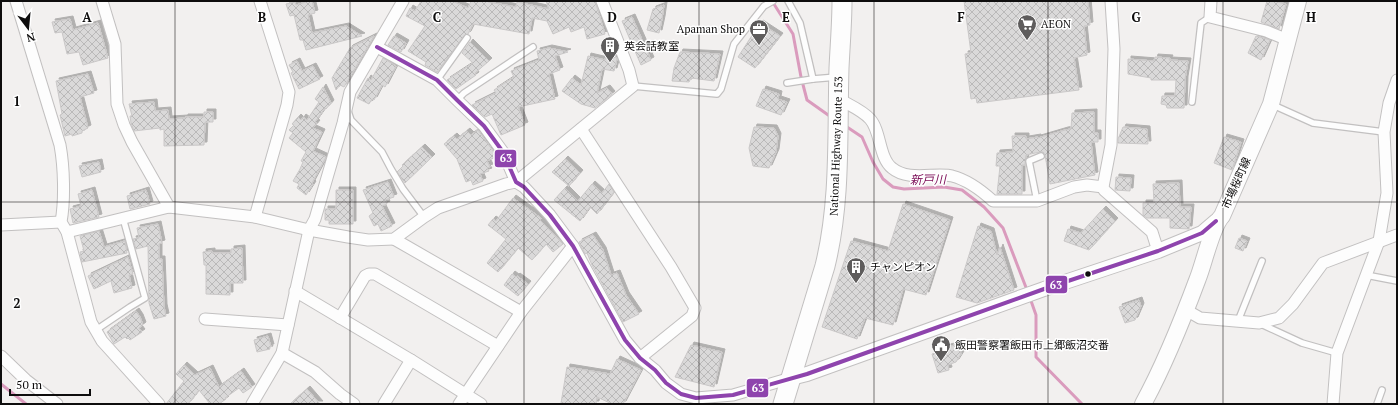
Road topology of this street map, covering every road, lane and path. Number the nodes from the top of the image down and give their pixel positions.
1 (16, 1) edge
2 (102, 1) edge
3 (260, 1) edge
4 (403, 1) edge
5 (602, 1) edge
6 (773, 1) edge
7 (788, 1) edge
8 (842, 1) edge
9 (1111, 1) edge
10 (1211, 1) edge
11 (1298, 1) edge
12 (1210, 17) junction
13 (467, 38) dead end
14 (1288, 40) junction
15 (377, 47) junction
16 (533, 47) dead end
17 (839, 77) junction
18 (811, 79) junction
19 (437, 80) junction
20 (1397, 80) edge
21 (786, 83) dead end
22 (633, 86) junction
23 (456, 100) junction
24 (1192, 102) dead end
25 (839, 104) junction
26 (1271, 104) junction
27 (347, 107) junction
28 (582, 130) junction
29 (1384, 132) junction
30 (1041, 156) dead end
31 (516, 182) junction
32 (1103, 187) junction
33 (1037, 201) junction
34 (169, 207) junction
35 (254, 216) junction
36 (424, 217) junction
37 (123, 218) junction
38 (1216, 221) junction
39 (61, 222) junction
40 (1, 225) edge
41 (309, 230) junction
42 (67, 232) junction
43 (1397, 235) edge
44 (394, 239) junction
45 (1379, 241) junction
46 (573, 246) junction
47 (1158, 251) junction
48 (1262, 261) dead end
49 (1366, 275) junction
50 (1397, 281) edge
51 (295, 291) junction
52 (1186, 310) junction
53 (521, 312) junction
54 (340, 318) junction
55 (205, 319) dead end
56 (1238, 321) junction
57 (1259, 323) junction
58 (288, 325) junction
59 (96, 330) junction
60 (498, 346) junction
61 (282, 353) junction
62 (1337, 353) junction
63 (1, 356) edge
64 (640, 358) junction
65 (411, 360) junction
66 (791, 378) junction
67 (1382, 390) dead end
68 (1153, 397) edge
69 (462, 399) edge
70 (696, 401) edge
71 (57, 404) edge
72 (159, 404) edge
73 (252, 404) edge
74 (354, 404) edge
75 (384, 404) edge
76 (481, 404) edge
77 (783, 404) edge
78 (1143, 404) edge
79 (1333, 404) edge
80 (1378, 404) edge

1 - 39 street
2 - 34 street
3 - 35 street
4 - 15 street
5 - 22 street
6 - 22 lane
7 - 18 lane
8 - 17 highway, National Highway Route 153
9 - 32 street
10 - 12 street
11 - 14 main road, 市場桜町線
12 - 14 street
12 - 24 lane
13 - 19 lane
14 - 26 main road, 市場桜町線
15 - 19 street
15 - 27 street
16 - 23 lane
17 - 18 lane
17 - 25 highway, National Highway Route 153
18 - 21 lane
19 - 23 street
20 - 29 street
22 - 28 street
23 - 31 street
25 - 33 street
25 - 66 highway, National Highway Route 153
26 - 29 lane
26 - 38 main road, 市場桜町線
27 - 36 lane
27 - 41 street
28 - 31 street
28 - 64 street
29 - 45 street
30 - 33 lane
31 - 36 street
31 - 46 street
32 - 33 street
32 - 47 street
34 - 35 street
34 - 37 street
35 - 41 street
36 - 44 street
37 - 42 street
37 - 59 lane
38 - 47 street
38 - 52 main road, 市場桜町線
39 - 40 street
39 - 42 street
41 - 44 street
41 - 51 street
42 - 59 street
43 - 45 street
44 - 53 street
45 - 49 street
45 - 57 street
46 - 53 street
46 - 64 street
47 - 66 street
48 - 56 lane
49 - 50 lane
49 - 62 street
51 - 54 street
51 - 58 street
52 - 56 street
52 - 68 main road, 市場桜町線
53 - 60 street
54 - 60 street
54 - 65 street
55 - 58 street
56 - 57 street
57 - 62 lane
58 - 61 street
59 - 72 street
60 - 69 street
61 - 73 street
61 - 74 street
62 - 79 street
63 - 71 street
64 - 70 street
65 - 69 street
65 - 75 street
66 - 70 street
66 - 77 highway, National Highway Route 153
67 - 80 lane
68 - 78 main road, 市場桜町線
69 - 76 street

